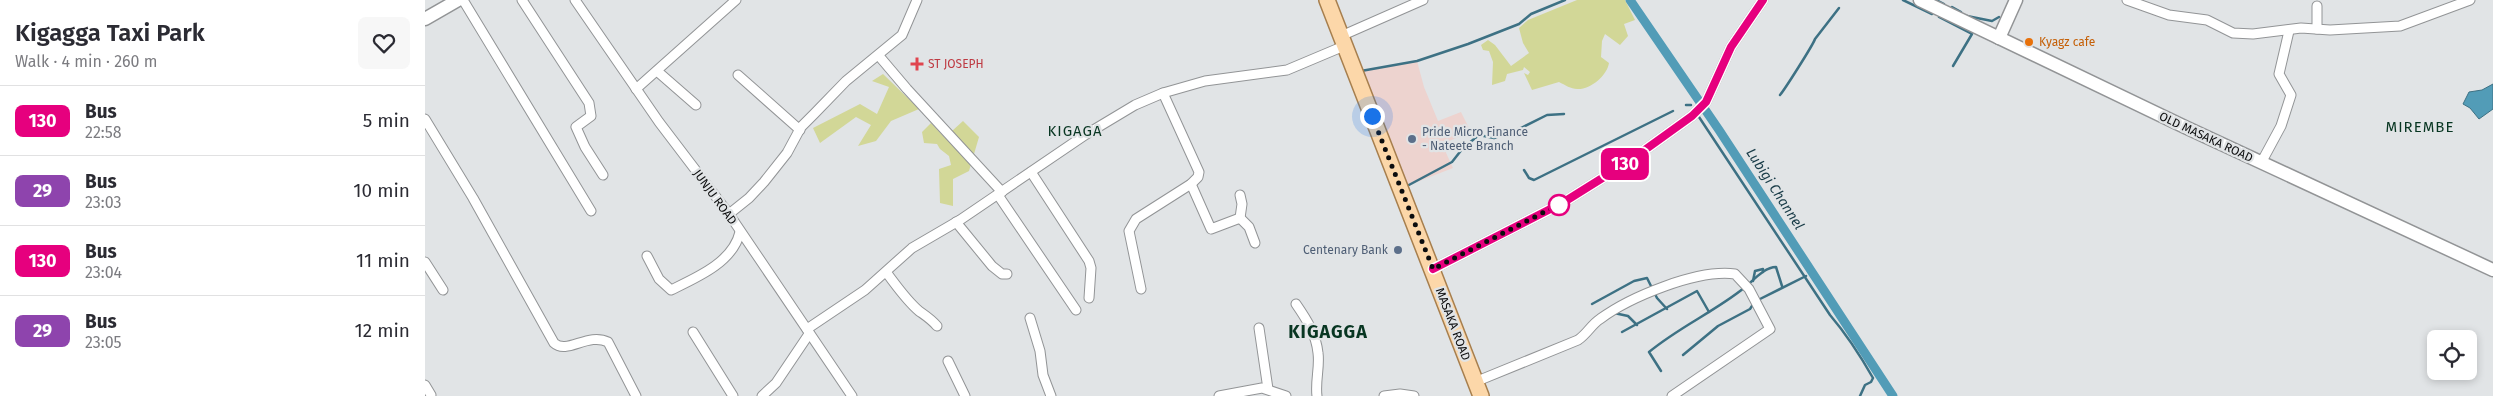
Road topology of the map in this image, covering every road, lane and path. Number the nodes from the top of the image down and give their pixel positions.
1 (458, 0) edge
2 (463, 0) edge
3 (522, 0) edge
4 (575, 0) edge
5 (736, 0) edge
6 (917, 0) edge
7 (1327, 0) edge
8 (1423, 0) edge
9 (1763, 0) edge
10 (1920, 0) edge
11 (2016, 0) edge
12 (2470, 0) edge
13 (2132, 1) edge
14 (2317, 6) dead end
15 (425, 20) edge
16 (2317, 29) junction
17 (2289, 31) junction
18 (1999, 38) junction
19 (1343, 41) junction
20 (879, 56) junction
21 (657, 71) junction
22 (738, 75) dead end
23 (636, 89) junction
24 (1163, 93) junction
25 (696, 106) dead end
26 (425, 119) edge
27 (800, 130) junction
28 (2261, 163) junction
29 (1031, 172) junction
30 (603, 175) dead end
31 (1191, 184) junction
32 (1000, 193) junction
33 (1240, 195) dead end
34 (591, 211) dead end
35 (729, 214) junction
36 (1240, 218) junction
37 (956, 222) junction
38 (740, 232) junction
39 (1255, 243) dead end
40 (647, 256) dead end
41 (425, 262) edge
42 (1433, 269) junction
43 (2493, 270) edge
44 (886, 272) junction
45 (1007, 274) dead end
46 (1141, 289) dead end
47 (443, 290) dead end
48 (1089, 298) dead end
49 (1296, 304) dead end
50 (1076, 310) dead end
51 (1030, 318) dead end
52 (937, 326) dead end
53 (1259, 328) dead end
54 (693, 332) dead end
55 (808, 332) junction
56 (948, 361) dead end
57 (425, 385) edge
58 (1268, 389) junction
59 (1478, 389) edge
60 (768, 394) edge
61 (431, 395) edge
62 (637, 396) edge
63 (733, 396) edge
64 (852, 396) edge
65 (965, 396) edge
66 (1051, 396) edge
67 (1219, 396) edge
68 (1286, 396) edge
69 (1317, 396) edge
70 (1384, 396) edge
71 (1414, 396) edge
72 (1672, 396) edge

1 - 15 main road
2 - 34 street
3 - 30 street
4 - 23 street, JUNJU ROAD
5 - 21 street
6 - 20 street
7 - 19 main road, MASAKA ROAD
8 - 19 street
9 - 42 street
10 - 18 main road, OLD MASAKA ROAD
11 - 18 main road
12 - 16 street
13 - 17 street
14 - 16 street
16 - 17 street
17 - 28 street
18 - 28 main road, OLD MASAKA ROAD
19 - 24 street
19 - 42 main road, MASAKA ROAD
20 - 27 street
20 - 32 street
21 - 23 street
21 - 25 street
22 - 27 street
23 - 35 street, JUNJU ROAD
24 - 29 street
24 - 31 street
26 - 62 street
27 - 35 street
28 - 43 main road, OLD MASAKA ROAD
29 - 32 street
29 - 48 street
31 - 36 street
31 - 46 street
32 - 37 street
32 - 50 street
33 - 36 street
35 - 38 street, JUNJU ROAD
36 - 39 street
37 - 44 street
37 - 45 street
38 - 40 street
38 - 55 street, JUNJU ROAD
41 - 47 street
42 - 59 main road, MASAKA ROAD
44 - 52 street
44 - 55 street
49 - 69 street
51 - 66 street
53 - 58 street
54 - 63 street
55 - 60 street
55 - 64 street, JUNJU ROAD
56 - 65 street
57 - 61 street
58 - 67 street
58 - 68 street
59 - 72 street
70 - 71 street

